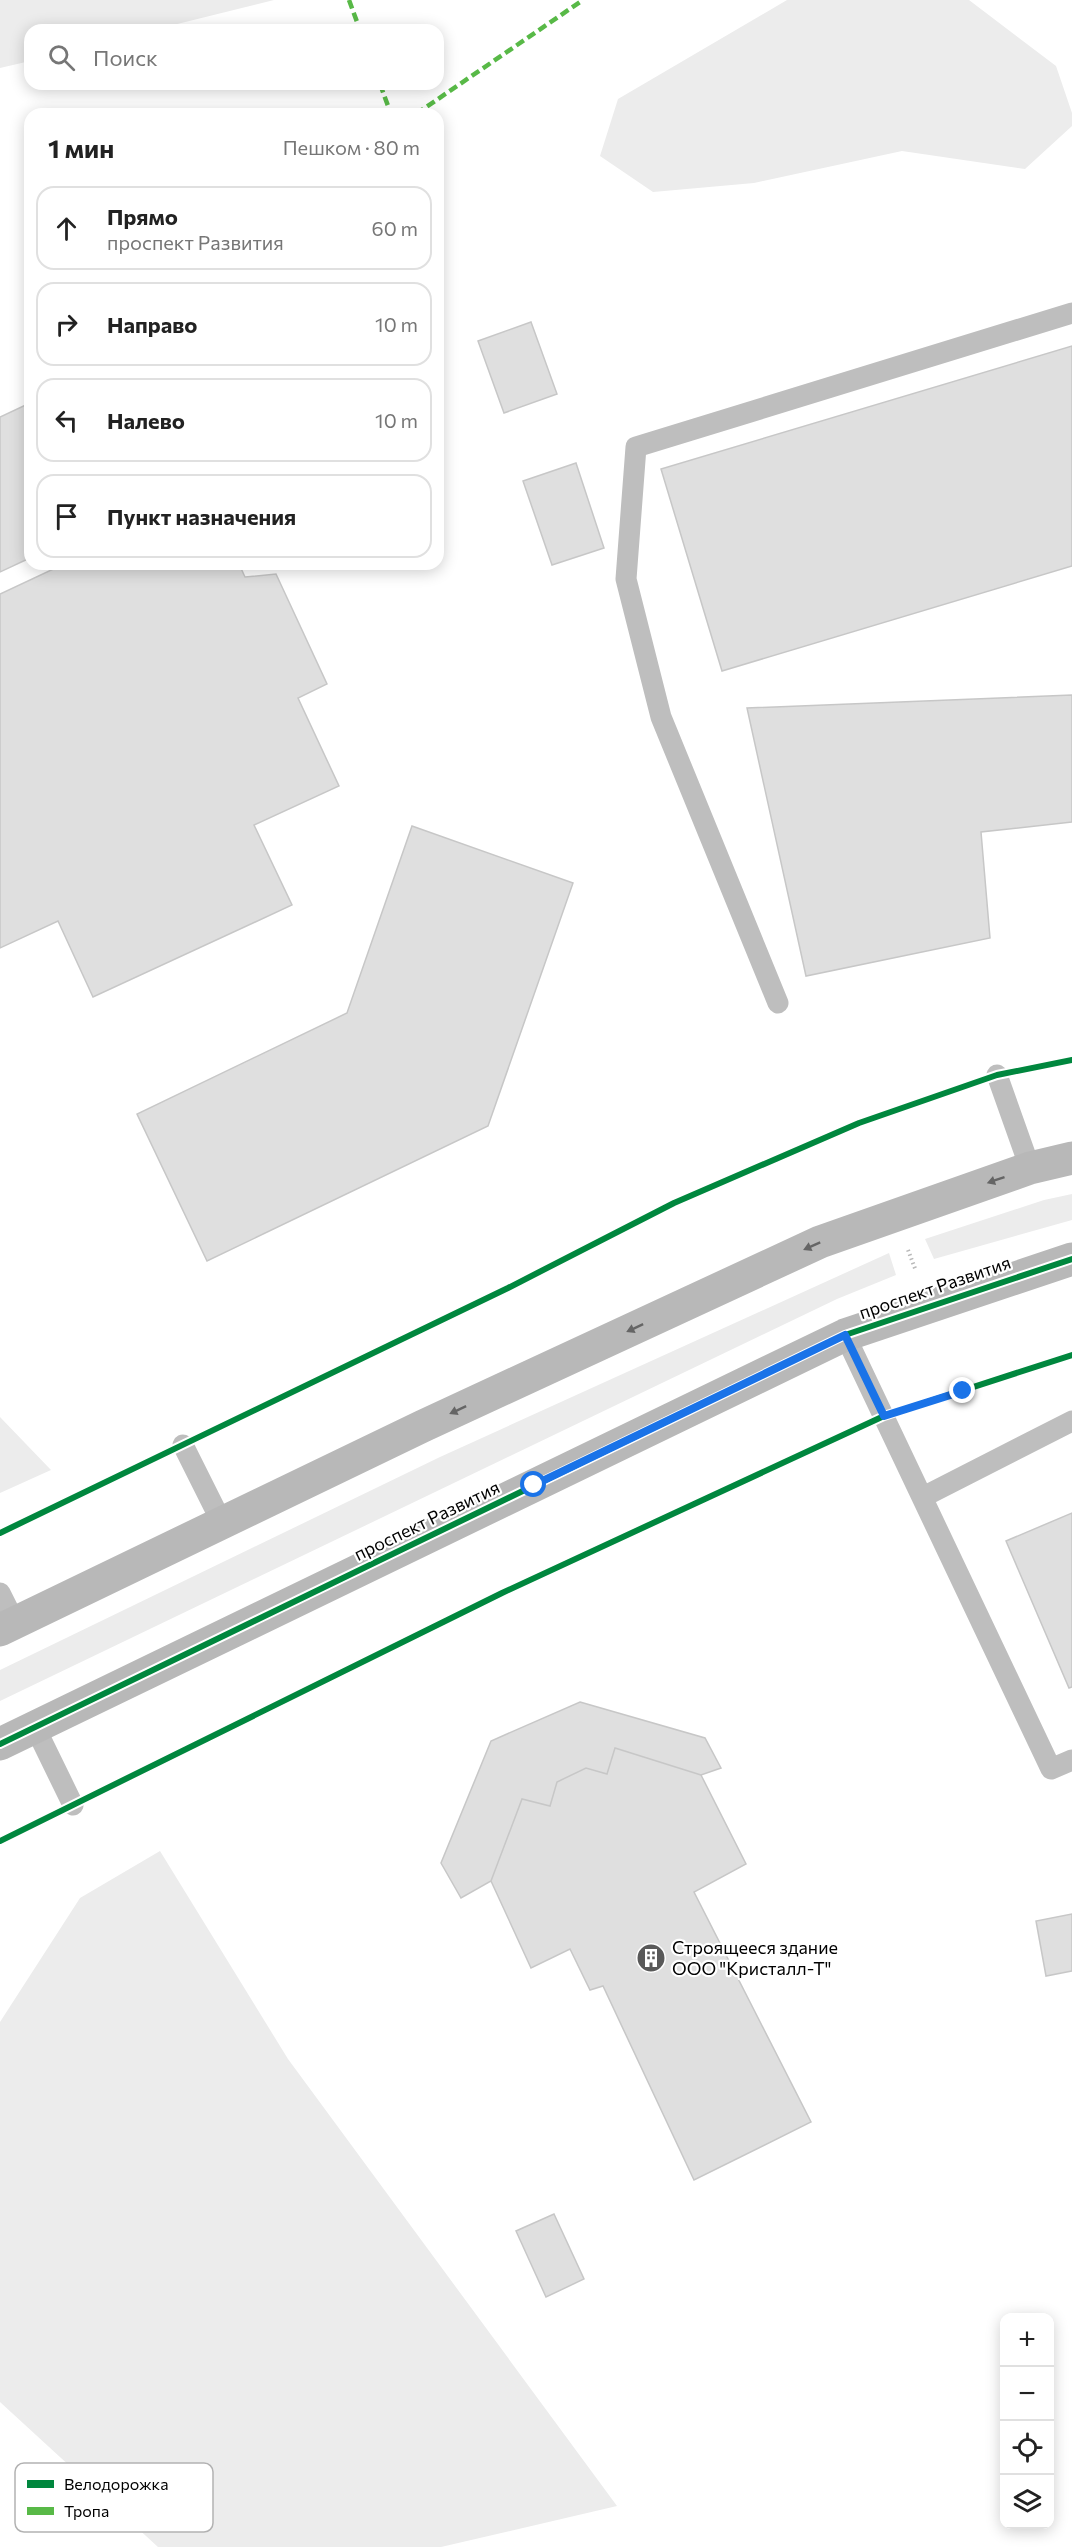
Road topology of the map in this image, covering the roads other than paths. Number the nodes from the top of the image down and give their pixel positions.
1 (1072, 313) edge
2 (778, 1003) dead end
3 (997, 1075) dead end
4 (1072, 1158) edge
5 (1030, 1168) junction
6 (1072, 1258) edge
7 (845, 1335) junction
8 (1072, 1421) edge
9 (183, 1445) dead end
10 (923, 1497) junction
11 (222, 1523) junction
12 (0, 1593) edge
13 (7, 1627) edge
14 (35, 1727) junction
15 (0, 1744) edge
16 (1072, 1760) edge
17 (73, 1805) dead end

1 - 2 lane
3 - 5 lane
4 - 5 street
5 -> 11 street
6 - 7 street, проспект Развития
7 - 10 lane
7 - 14 street, проспект Развития
8 - 10 lane
9 - 11 lane
10 - 16 lane
11 - 13 street
12 - 13 lane
14 - 15 street, проспект Развития
14 - 17 lane

